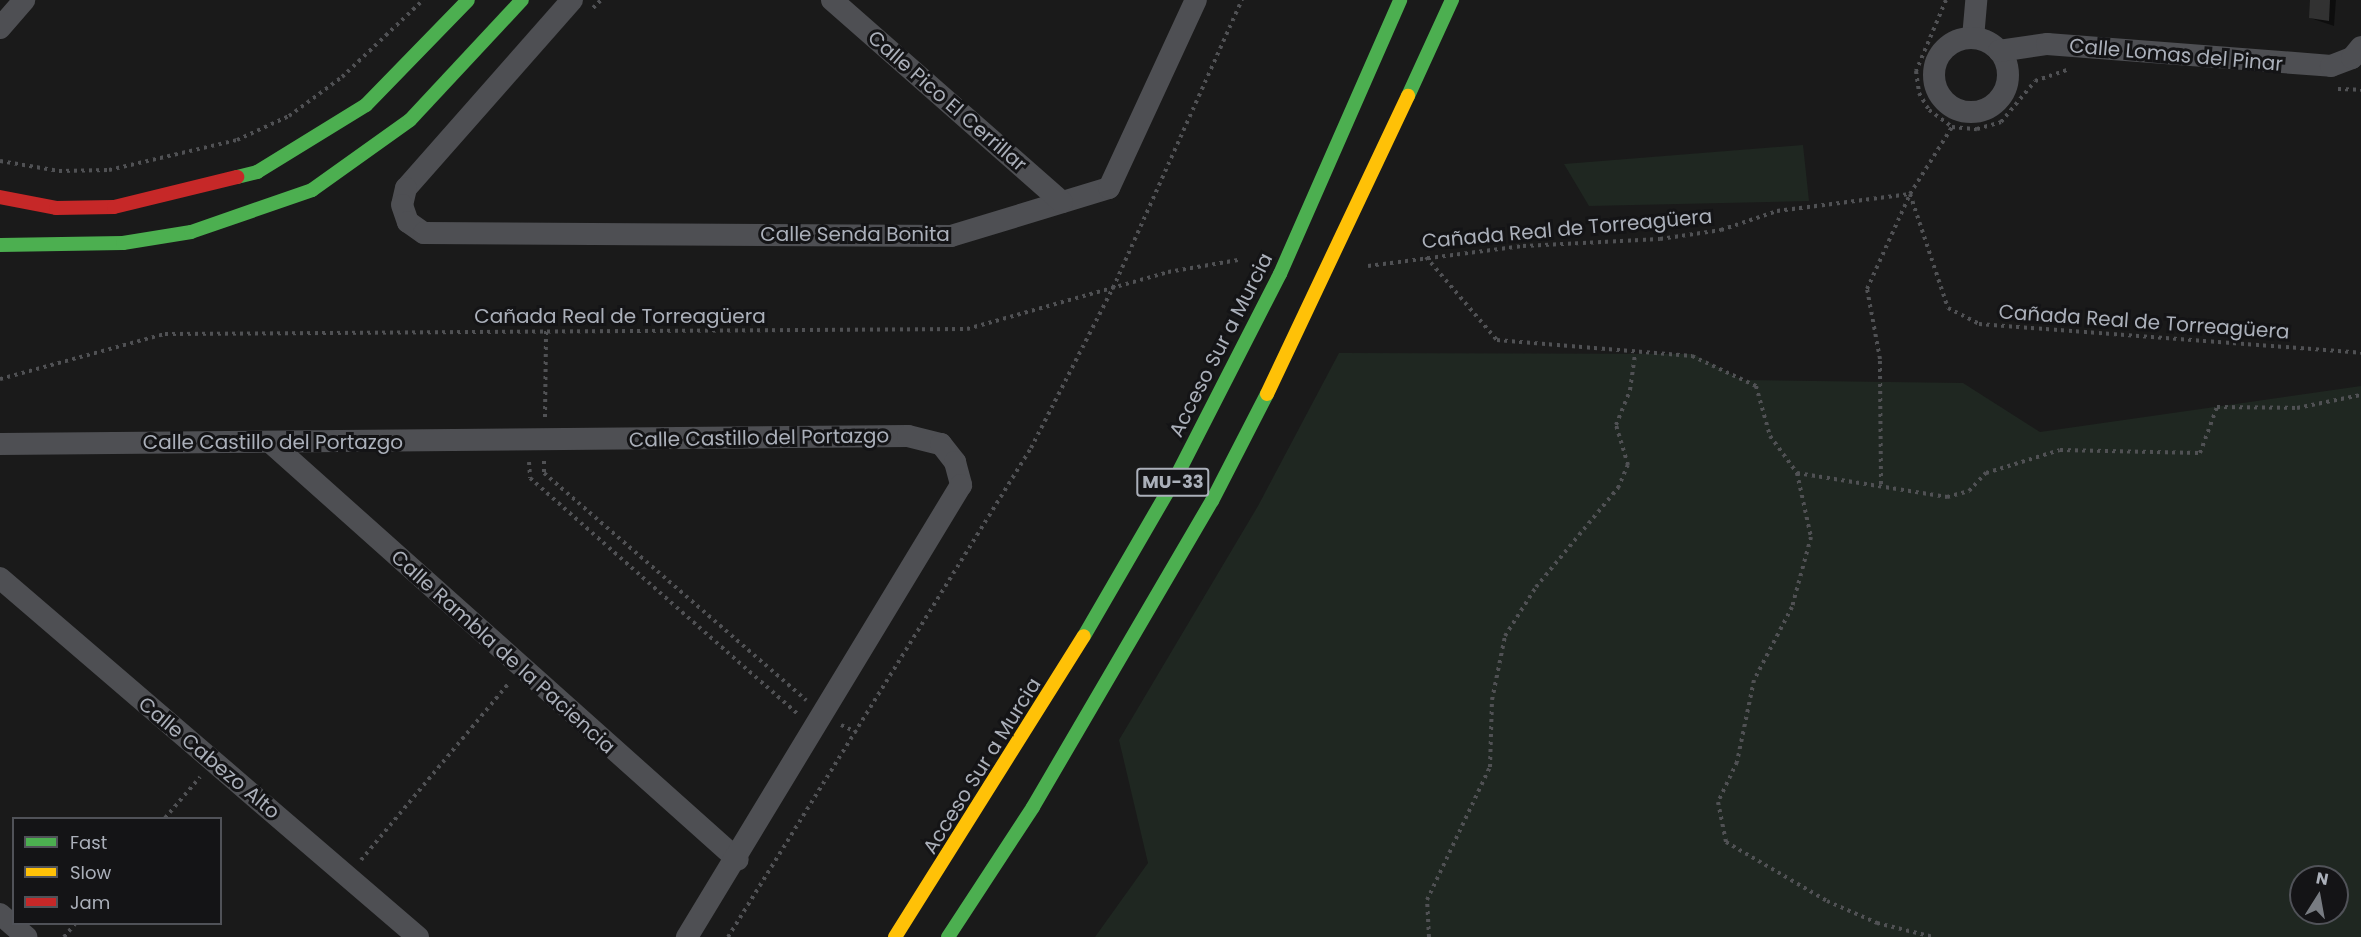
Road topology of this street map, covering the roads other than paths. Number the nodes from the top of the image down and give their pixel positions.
1 (24, 0) edge
2 (468, 0) edge
3 (522, 0) edge
4 (572, 0) edge
5 (832, 0) edge
6 (1196, 0) edge
7 (1400, 0) edge
8 (1452, 0) edge
9 (1976, 0) edge
10 (0, 28) edge
11 (1973, 38) junction
12 (1999, 51) junction
13 (2356, 52) edge
14 (0, 197) edge
15 (1062, 202) junction
16 (0, 245) edge
17 (270, 442) junction
18 (0, 444) edge
19 (0, 578) edge
20 (738, 860) junction
21 (0, 914) edge
22 (12, 925) edge
23 (12, 925) edge
24 (26, 937) edge
25 (418, 937) edge
26 (687, 937) edge
27 (895, 937) edge
28 (948, 937) edge

1 - 10 street
2 - 14 main road
3 - 16 main road
4 - 15 street, Calle Senda Bonita
5 - 15 street, Calle Pico El Cerrillar
6 - 15 street, Calle Senda Bonita
7 - 27 main road, Acceso Sur a Murcia / MU-33
8 - 28 main road, MU-33
9 - 11 street
11 - 12 street
11 - 12 street
12 - 13 street, Calle Lomas del Pinar
17 - 18 street, Calle Castillo del Portazgo
17 - 20 street, Calle Rambla de la Paciencia
17 - 20 street, Calle Castillo del Portazgo
19 - 25 street, Calle Cabezo Alto
20 - 26 street, Calle Castillo del Portazgo
21 - 22 street
23 - 24 street

